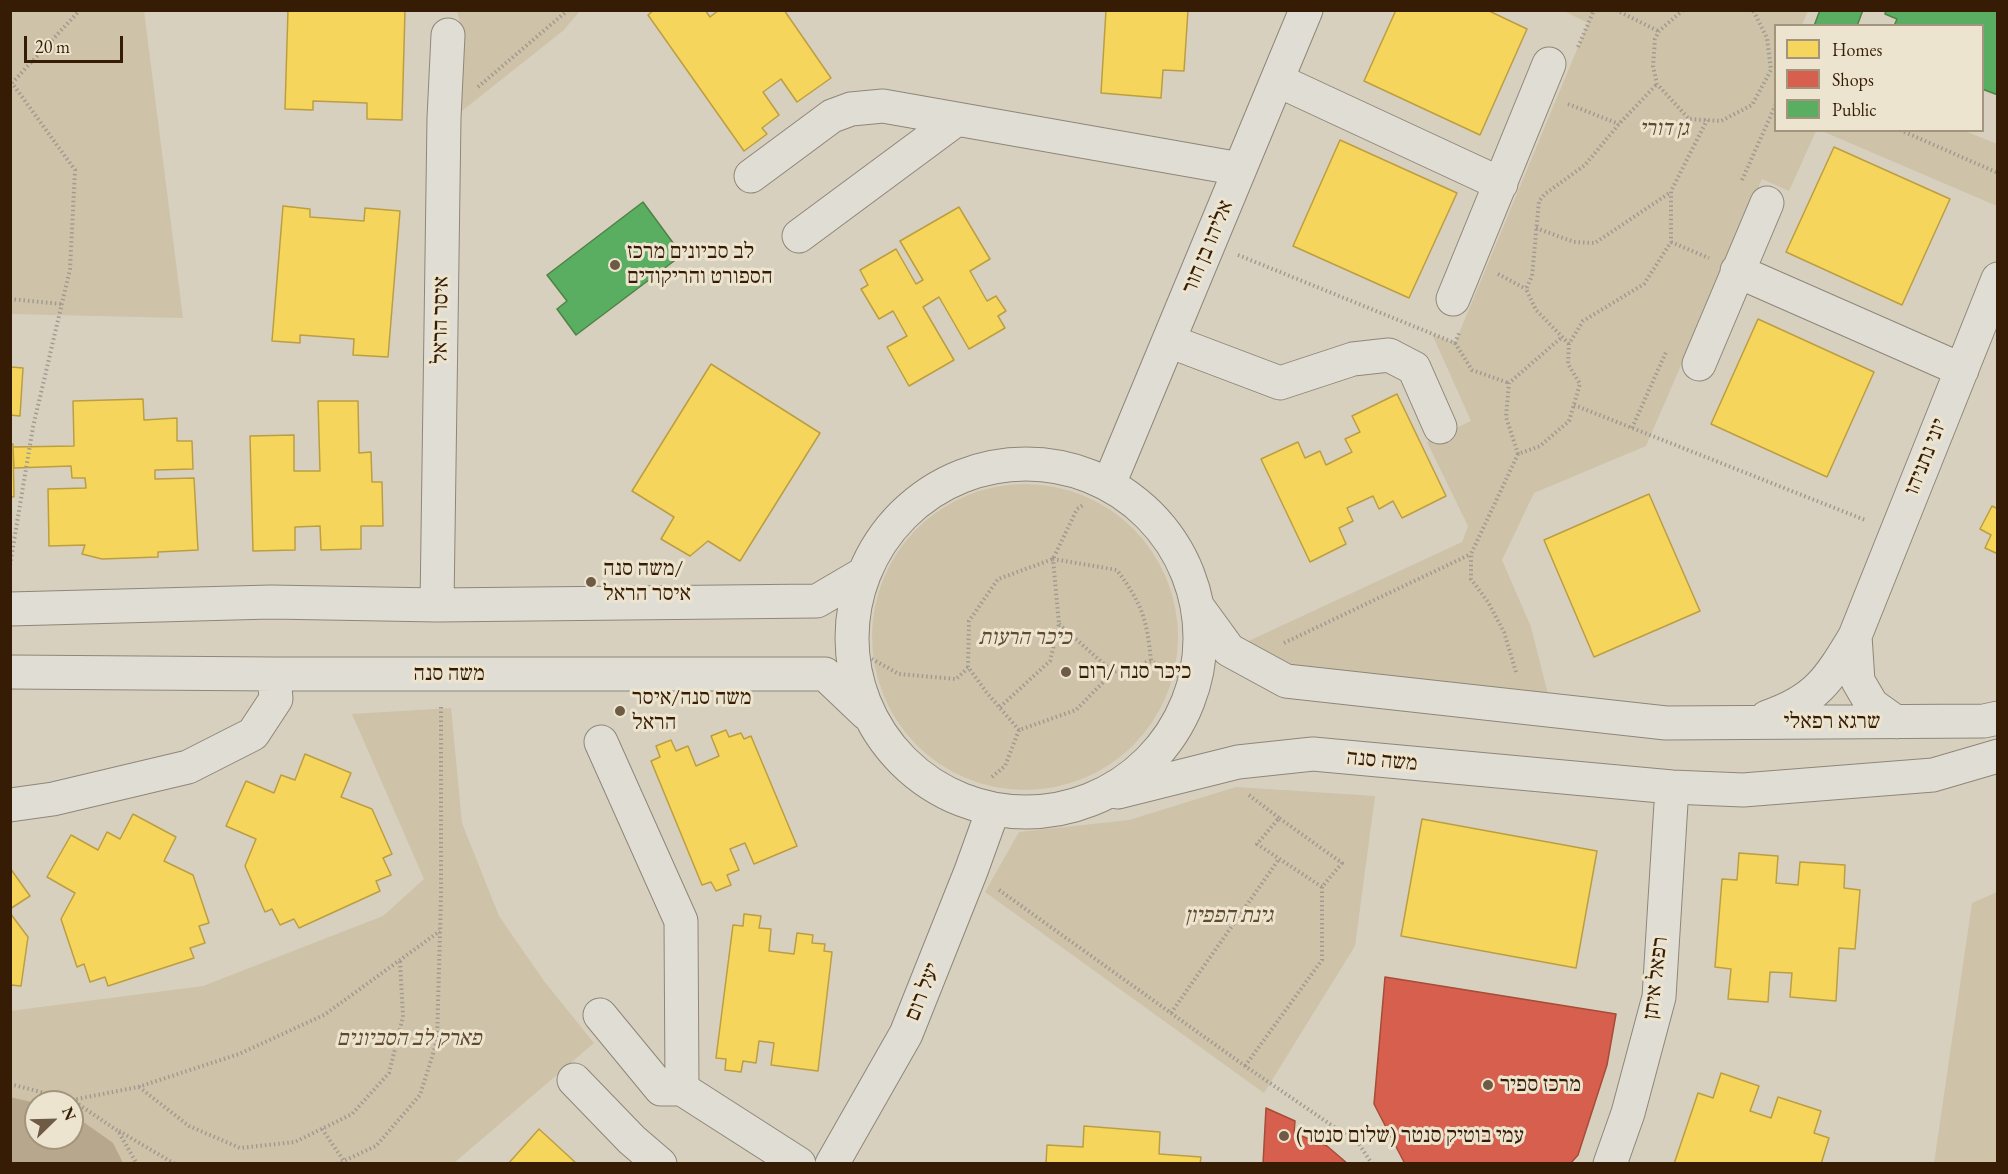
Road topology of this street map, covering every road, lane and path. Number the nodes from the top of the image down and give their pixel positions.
1 (80, 10) edge
2 (568, 10) edge
3 (1306, 10) edge
4 (1594, 10) edge
5 (1616, 10) edge
6 (1683, 10) edge
7 (1753, 10) edge
8 (1659, 31) junction
9 (448, 35) dead end
10 (1562, 60) joint
11 (1773, 72) edge
12 (1277, 80) junction
13 (11, 84) edge
14 (1657, 84) junction
15 (1567, 104) dead end
16 (444, 118) junction
17 (957, 119) junction
18 (1707, 120) junction
19 (1619, 124) junction
20 (1905, 132) edge
21 (1240, 170) junction
22 (1998, 173) edge
23 (751, 176) dead end
24 (1501, 184) junction
25 (1671, 191) junction
26 (1767, 203) dead end
27 (1536, 228) junction
28 (799, 236) dead end
29 (1671, 242) junction
30 (1209, 243) junction
31 (1737, 271) junction
32 (1497, 273) dead end
33 (1998, 279) edge
34 (1526, 290) junction
35 (10, 299) edge
36 (61, 304) junction
37 (1458, 310) joint
38 (1562, 337) junction
39 (1169, 341) junction
40 (1455, 343) junction
41 (1569, 344) junction
42 (1699, 364) dead end
43 (1962, 370) junction
44 (1509, 383) junction
45 (1574, 405) junction
46 (1440, 427) dead end
47 (1518, 454) junction
48 (1109, 484) junction
49 (1896, 532) junction
50 (1471, 554) junction
51 (1053, 559) junction
52 (10, 565) edge
53 (863, 574) junction
54 (437, 605) junction
55 (1197, 606) junction
56 (10, 609) edge
57 (1059, 624) junction
58 (1855, 636) junction
59 (852, 648) junction
60 (1248, 660) junction
61 (1151, 661) junction
62 (968, 667) junction
63 (10, 672) edge
64 (1113, 672) junction
65 (274, 674) junction
66 (441, 674) junction
67 (1194, 685) junction
68 (1000, 707) junction
69 (1527, 708) junction
70 (870, 717) junction
71 (1998, 718) edge
72 (1753, 722) junction
73 (1896, 722) junction
74 (1020, 730) junction
75 (601, 742) dead end
76 (1998, 756) edge
77 (1672, 787) junction
78 (1096, 798) junction
79 (10, 805) edge
80 (979, 806) junction
81 (1279, 859) junction
82 (971, 871) junction
83 (1322, 887) junction
84 (440, 931) junction
85 (400, 960) junction
86 (1171, 1013) junction
87 (600, 1015) dead end
88 (1245, 1066) junction
89 (574, 1080) dead end
90 (10, 1084) edge
91 (138, 1087) junction
92 (682, 1089) junction
93 (33, 1090) edge
94 (84, 1098) edge
95 (84, 1108) edge
96 (322, 1129) junction
97 (118, 1131) junction
98 (344, 1162) edge
99 (138, 1164) edge
100 (175, 1164) edge
101 (337, 1164) edge
102 (660, 1164) edge
103 (799, 1164) edge
104 (832, 1164) edge
105 (1372, 1164) edge
106 (1610, 1164) edge

1 - 13 path
2 - 16 path
3 - 12 street, אליהו בן חור
4 - 10 path
5 - 8 path
6 - 8 path
7 - 11 path
8 - 14 path
9 - 16 street, איסר הראל
10 - 24 street
11 - 18 path
12 - 21 street, אליהו בן חור
12 - 24 street
13 - 36 path
14 - 18 path
14 - 19 path
15 - 19 path
16 - 54 street, איסר הראל
17 - 21 street
17 - 23 street
17 - 28 street
18 - 25 path
19 - 27 path
20 - 22 path
21 - 30 street, אליהו בן חור
24 - 37 street
25 - 27 path
25 - 29 path
26 - 31 street
27 - 34 path
29 - 31 path
29 - 41 path
30 - 39 street, אליהו בן חור
30 - 40 path
31 - 42 street
31 - 43 street
32 - 34 path
33 - 43 street, יוני נתניהו
34 - 38 path
35 - 36 path
36 - 52 path
37 - 40 path
38 - 41 path
38 - 44 path
39 - 46 street
39 - 48 street, אליהו בן חור
40 - 44 path
41 - 45 path
43 - 49 street, יוני נתניהו
44 - 47 path
45 - 47 path
45 - 49 path
47 - 50 path
48 - 51 path
48 - 53 street
48 - 55 street
49 - 58 street, יוני נתניהו
50 - 60 path
50 - 69 path
51 - 57 path
51 - 61 path
51 - 62 path
53 - 54 street
53 - 59 street
54 - 56 street
55 - 60 street
55 - 67 street
57 - 64 path
57 - 68 path
58 - 72 street, יוני נתניהו
58 - 73 street, יוני נתניהו
59 - 62 path
59 - 70 street
60 - 69 street
61 - 64 path
61 - 67 path
62 - 68 path
63 - 65 street, משה סנה
64 - 74 path
65 - 66 street, משה סנה
65 - 79 street
66 - 70 street, משה סנה
66 - 84 path
67 - 78 street
68 - 74 path
69 - 72 street, שרגא רפאלי
70 - 80 street
71 - 73 street, שרגא רפאלי
72 - 73 street, שרגא רפאלי
74 - 80 path
75 - 92 street
76 - 77 street
77 - 78 street, משה סנה
77 - 106 street, רפאל איתן
78 - 80 street
80 - 82 street, יעל רום
81 - 83 path
81 - 83 path
81 - 86 path
82 - 86 path
82 - 104 street, יעל רום
83 - 88 path
84 - 85 path
84 - 98 path
85 - 91 path
85 - 96 path
86 - 88 path
87 - 92 street
88 - 105 path
89 - 102 street
90 - 93 path
91 - 94 path
91 - 96 path
92 - 103 street
95 - 97 path
96 - 98 path
97 - 99 path
97 - 100 path
98 - 101 path

